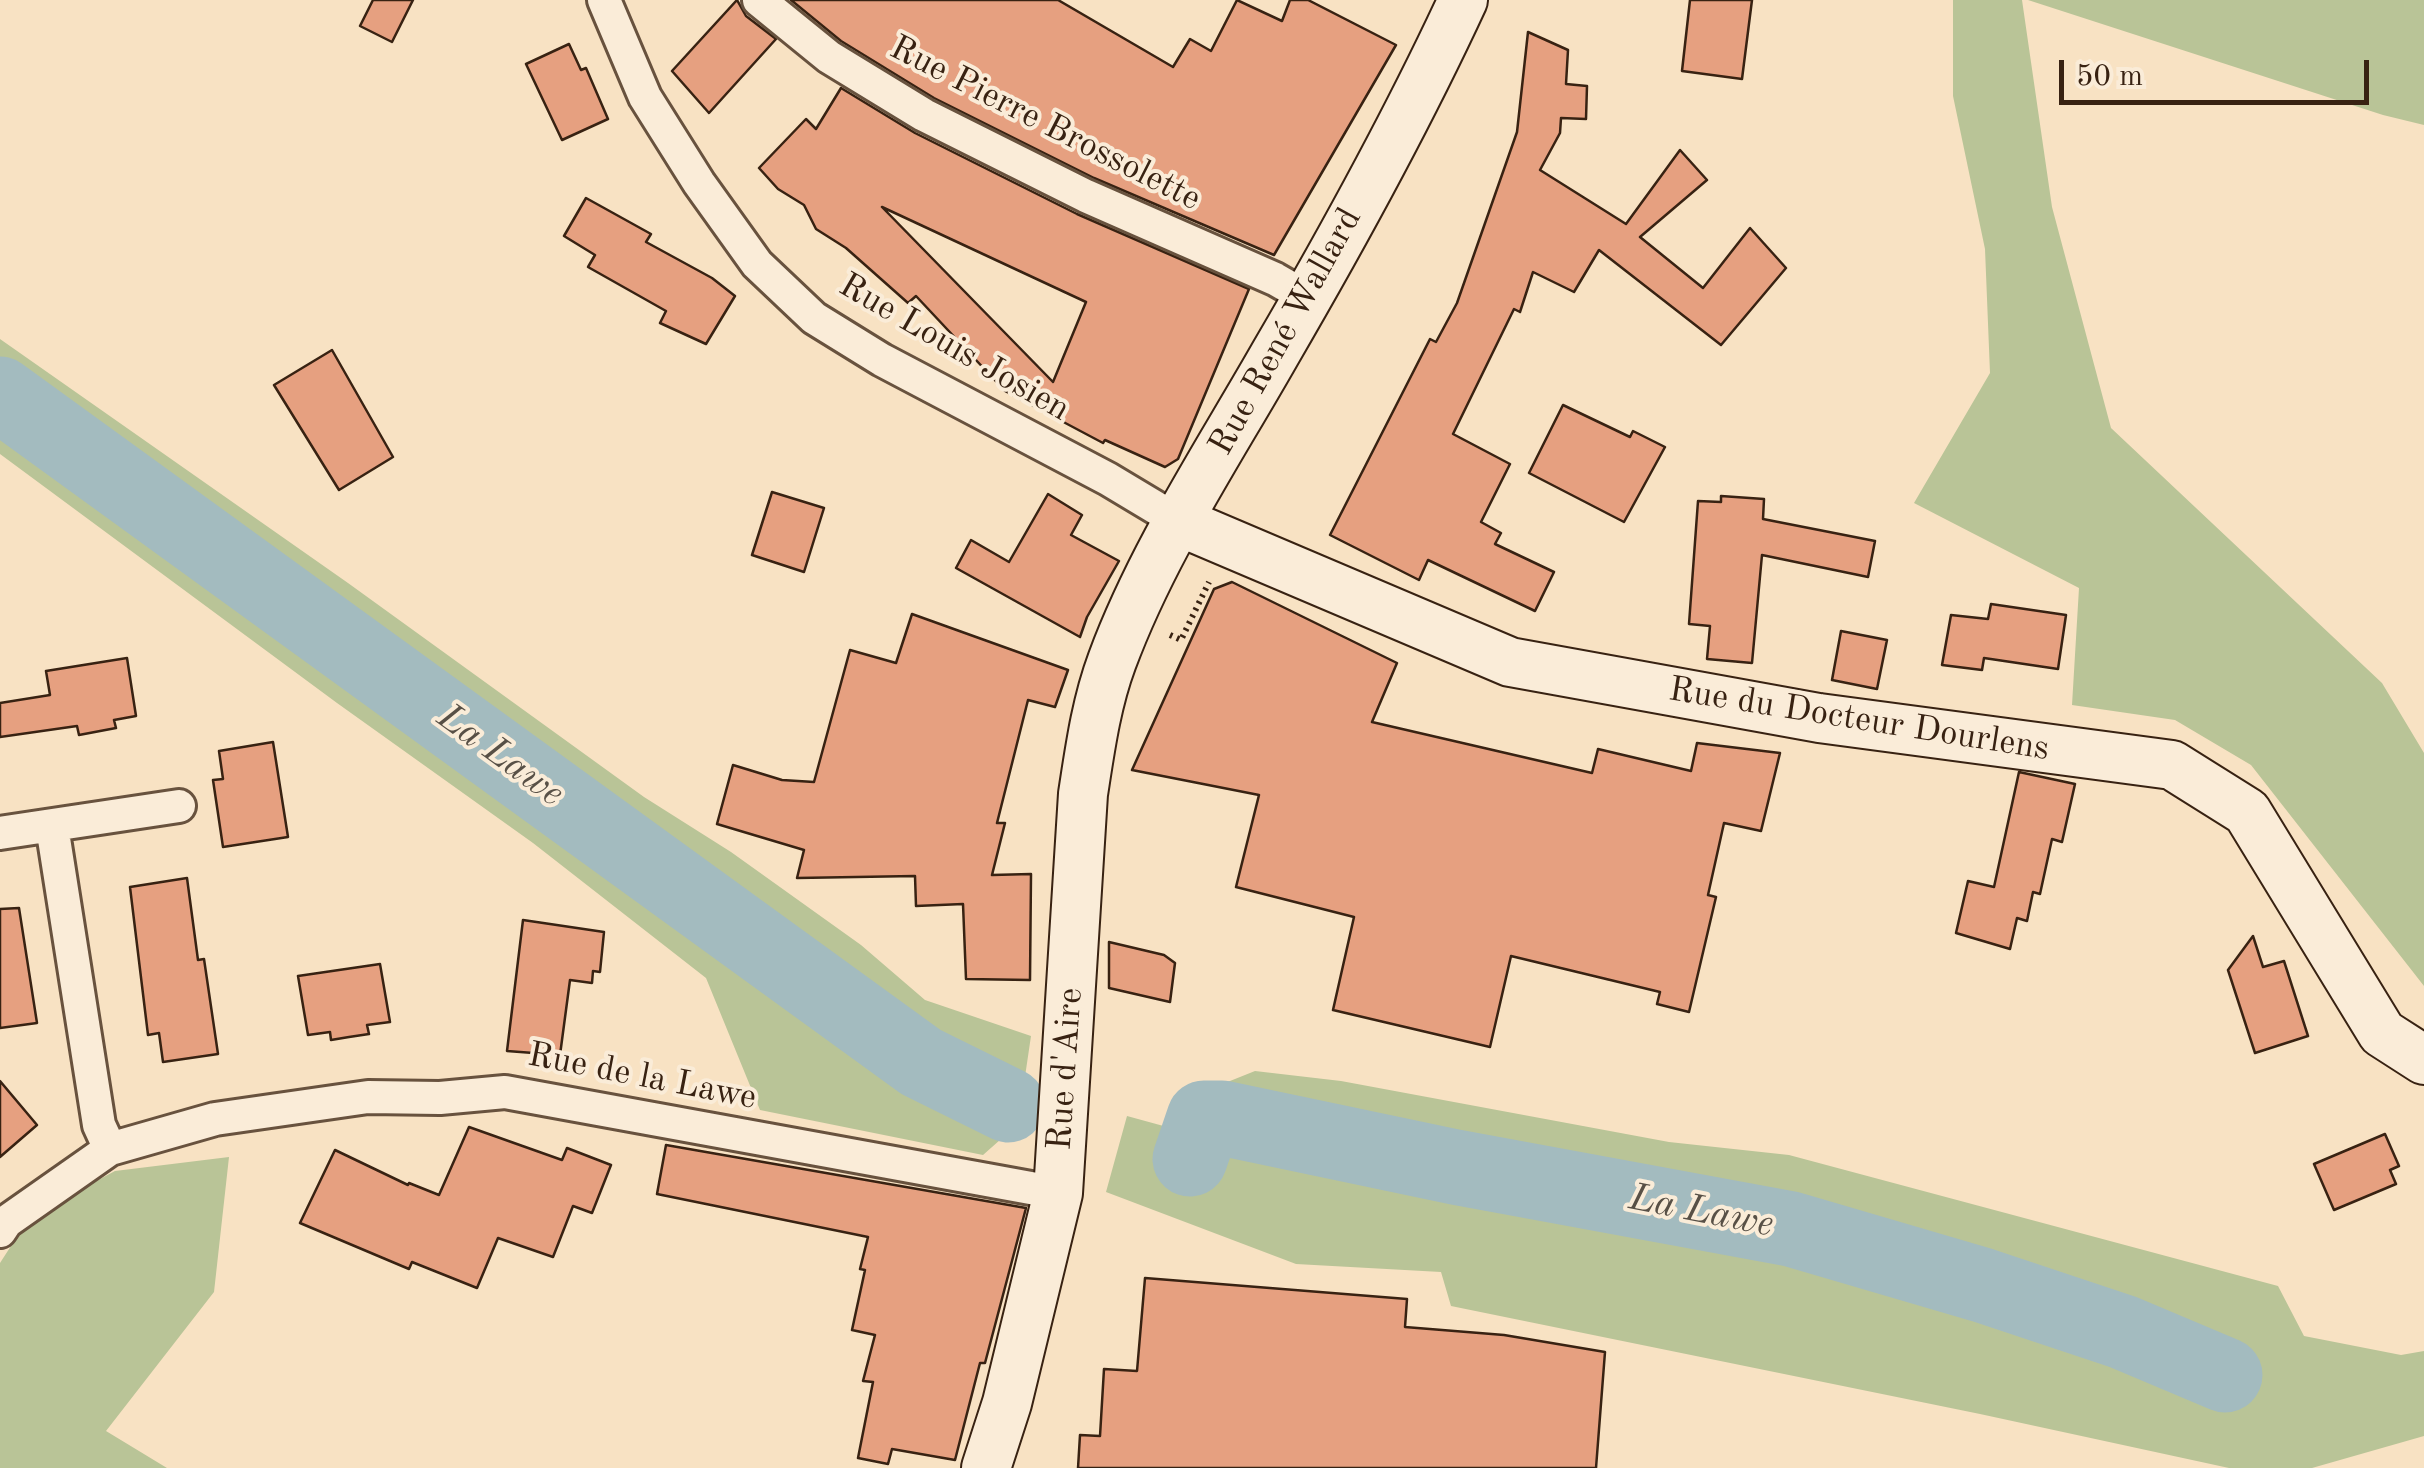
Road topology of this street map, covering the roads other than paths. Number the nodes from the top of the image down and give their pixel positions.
1 (604, 0) edge
2 (759, 0) edge
3 (1463, 0) edge
4 (1308, 298) junction
5 (1178, 521) junction
6 (1111, 664) joint
7 (178, 806) dead end
8 (52, 826) junction
9 (0, 833) edge
10 (2424, 1060) edge
11 (110, 1149) junction
12 (1058, 1194) junction
13 (0, 1231) edge
14 (986, 1468) edge

1 - 5 street, Rue Louis Josien
2 - 4 street, Rue Pierre Brossolette
3 - 4 main road, Rue René Wallard
4 - 5 main road, Rue René Wallard
5 - 6 main road, Rue René Wallard
5 - 10 main road, Rue du Docteur Dourlens
6 - 12 main road, Rue d'Aire
7 - 8 street
8 - 9 street
8 - 11 street
11 - 12 street, Rue de la Lawe
11 - 13 street, Rue de la Lawe
12 - 14 main road, Rue d'Aire

